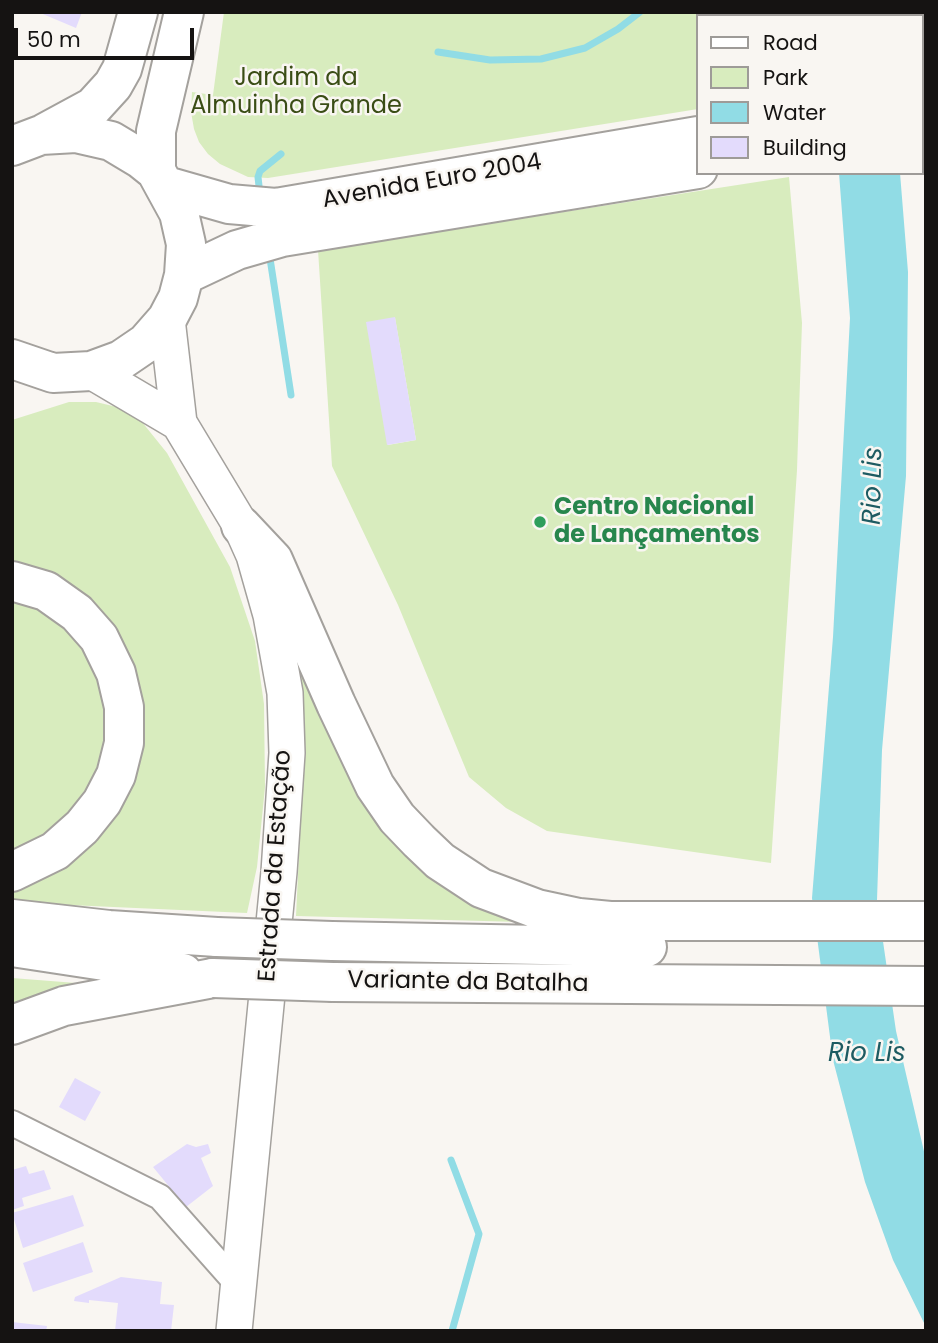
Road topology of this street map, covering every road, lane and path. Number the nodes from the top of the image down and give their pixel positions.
1 (138, 12) edge
2 (184, 12) edge
3 (696, 136) edge
4 (27, 141) edge
5 (696, 169) edge
6 (161, 179) junction
7 (184, 275) junction
8 (167, 319) junction
9 (12, 359) edge
10 (91, 371) junction
11 (53, 373) junction
12 (12, 390) edge
13 (179, 423) junction
14 (241, 526) junction
15 (12, 581) edge
16 (12, 872) edge
17 (12, 919) edge
18 (926, 921) edge
19 (676, 935) junction
20 (926, 944) edge
21 (12, 947) edge
22 (213, 978) junction
23 (926, 986) edge
24 (12, 1025) edge
25 (12, 1124) edge
26 (239, 1285) junction
27 (234, 1331) edge

1 - 4 main road
2 - 6 main road
3 - 6 main road, Avenida Euro 2004
4 - 6 main road
5 - 7 main road, Avenida Euro 2004
6 - 7 main road
7 - 8 main road
8 - 10 main road
8 - 13 main road, Estrada da Estação
9 - 11 main road
10 - 11 main road
10 - 13 main road, Estrada da Estação
11 - 12 main road
13 - 14 main road, Estrada da Estação
14 - 19 main road
14 - 26 main road, Estrada da Estação
15 - 16 main road
17 - 19 main road, bridge
18 - 19 main road
19 - 20 main road
21 - 22 main road, Variante da Batalha
22 - 23 main road, Variante da Batalha, bridge
22 - 24 main road
25 - 26 street
26 - 27 main road, Estrada da Estação

